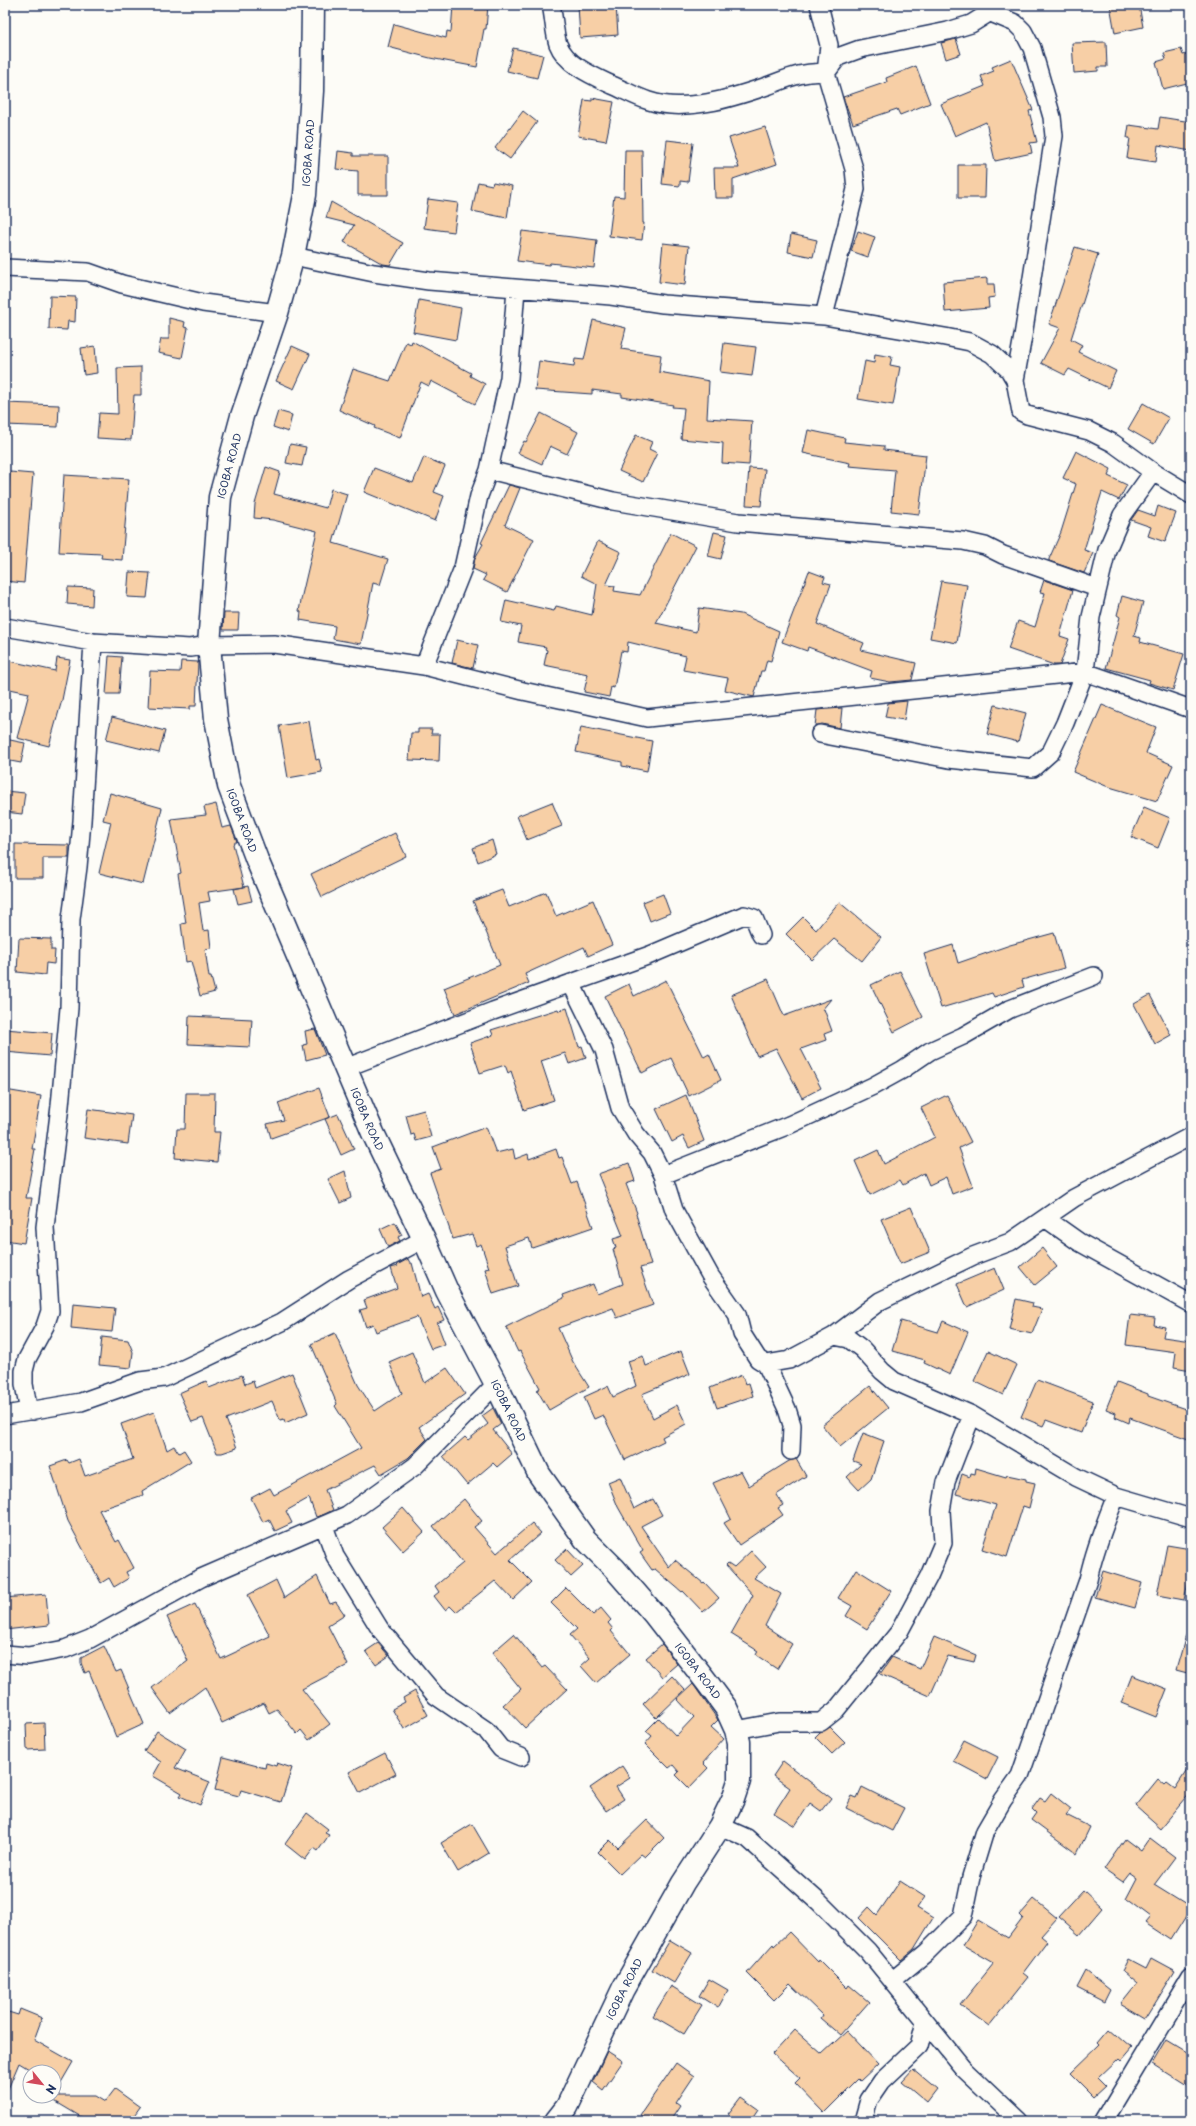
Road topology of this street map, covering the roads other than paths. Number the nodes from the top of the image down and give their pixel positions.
1 (313, 5) edge
2 (551, 5) edge
3 (819, 5) edge
4 (996, 9) edge
5 (826, 73) junction
6 (293, 256) junction
7 (5, 268) edge
8 (516, 289) junction
9 (277, 313) junction
10 (824, 316) junction
11 (1015, 380) junction
12 (489, 470) junction
13 (1153, 472) junction
14 (1191, 495) edge
15 (1097, 588) junction
16 (5, 627) edge
17 (93, 642) junction
18 (209, 645) junction
19 (424, 666) junction
20 (1085, 672) junction
21 (1191, 709) edge
22 (820, 734) dead end
23 (761, 935) dead end
24 (1094, 976) dead end
25 (571, 983) junction
26 (345, 1068) junction
27 (1191, 1136) edge
28 (663, 1175) junction
29 (1045, 1218) junction
30 (424, 1239) junction
31 (1191, 1304) edge
32 (834, 1336) junction
33 (766, 1364) junction
34 (496, 1384) junction
35 (33, 1411) junction
36 (5, 1415) edge
37 (972, 1415) junction
38 (791, 1450) dead end
39 (1116, 1496) junction
40 (1191, 1518) edge
41 (324, 1526) junction
42 (5, 1654) edge
43 (736, 1730) junction
44 (521, 1757) dead end
45 (720, 1826) junction
46 (1191, 1976) edge
47 (893, 1980) junction
48 (925, 2022) junction
49 (556, 2121) edge
50 (863, 2121) edge
51 (1020, 2121) edge
52 (1104, 2121) edge

1 - 6 street, IGOBA ROAD
2 - 5 street
3 - 5 street
4 - 5 street
4 - 11 street
5 - 10 street
6 - 8 street
6 - 9 street, IGOBA ROAD
7 - 9 street
8 - 10 street
8 - 12 street
9 - 18 street, IGOBA ROAD
10 - 11 street
11 - 13 street
12 - 15 street
12 - 19 street
13 - 14 street
13 - 15 street
15 - 20 street
16 - 17 street
17 - 18 street
17 - 35 street
18 - 19 street
18 - 26 street, IGOBA ROAD
19 - 20 street
20 - 21 street
20 - 22 street
23 - 25 street
24 - 28 street
25 - 26 street
25 - 28 street
26 - 30 street, IGOBA ROAD
27 - 29 street
28 - 33 street
29 - 31 street
29 - 32 street
30 - 34 street, IGOBA ROAD
30 - 35 street
32 - 33 street
32 - 37 street
33 - 38 street
34 - 41 street
34 - 43 street, IGOBA ROAD
35 - 36 street
37 - 39 street
37 - 43 street
39 - 40 street
39 - 47 street
41 - 42 street
41 - 44 street
43 - 45 street, IGOBA ROAD
45 - 47 street
45 - 49 street, IGOBA ROAD
46 - 52 street
47 - 48 street
48 - 50 street
48 - 51 street

